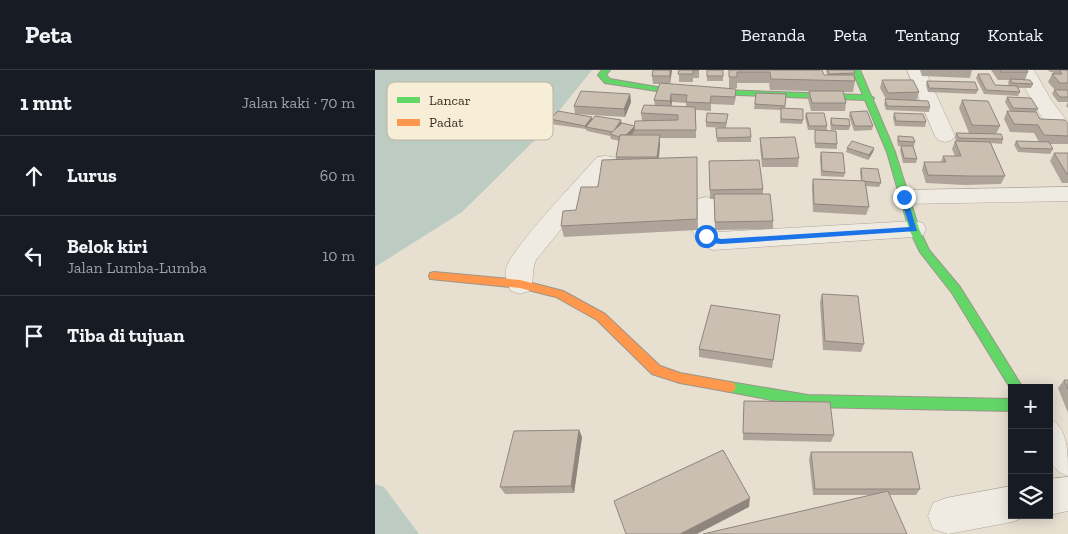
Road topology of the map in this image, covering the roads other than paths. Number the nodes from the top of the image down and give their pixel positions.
1 (606, 70) edge
2 (856, 70) edge
3 (916, 70) edge
4 (1025, 70) edge
5 (870, 98) junction
6 (945, 136) dead end
7 (1068, 136) edge
8 (605, 162) edge
9 (1068, 194) edge
10 (904, 197) junction
11 (706, 204) dead end
12 (914, 229) junction
13 (435, 276) dead end
14 (520, 284) junction
15 (1015, 384) edge
16 (1008, 406) edge
17 (1053, 439) edge
18 (1068, 460) edge
19 (1068, 494) edge
20 (1053, 496) edge
21 (1008, 505) edge
22 (947, 516) dead end

1 - 5 street
2 - 5 street
3 - 6 street
4 - 7 street
5 - 10 street
8 - 14 street
9 - 10 street
10 - 12 street
11 - 12 street
12 - 15 street
13 - 14 street
14 - 16 street
17 - 18 street
19 - 20 street
21 - 22 street

